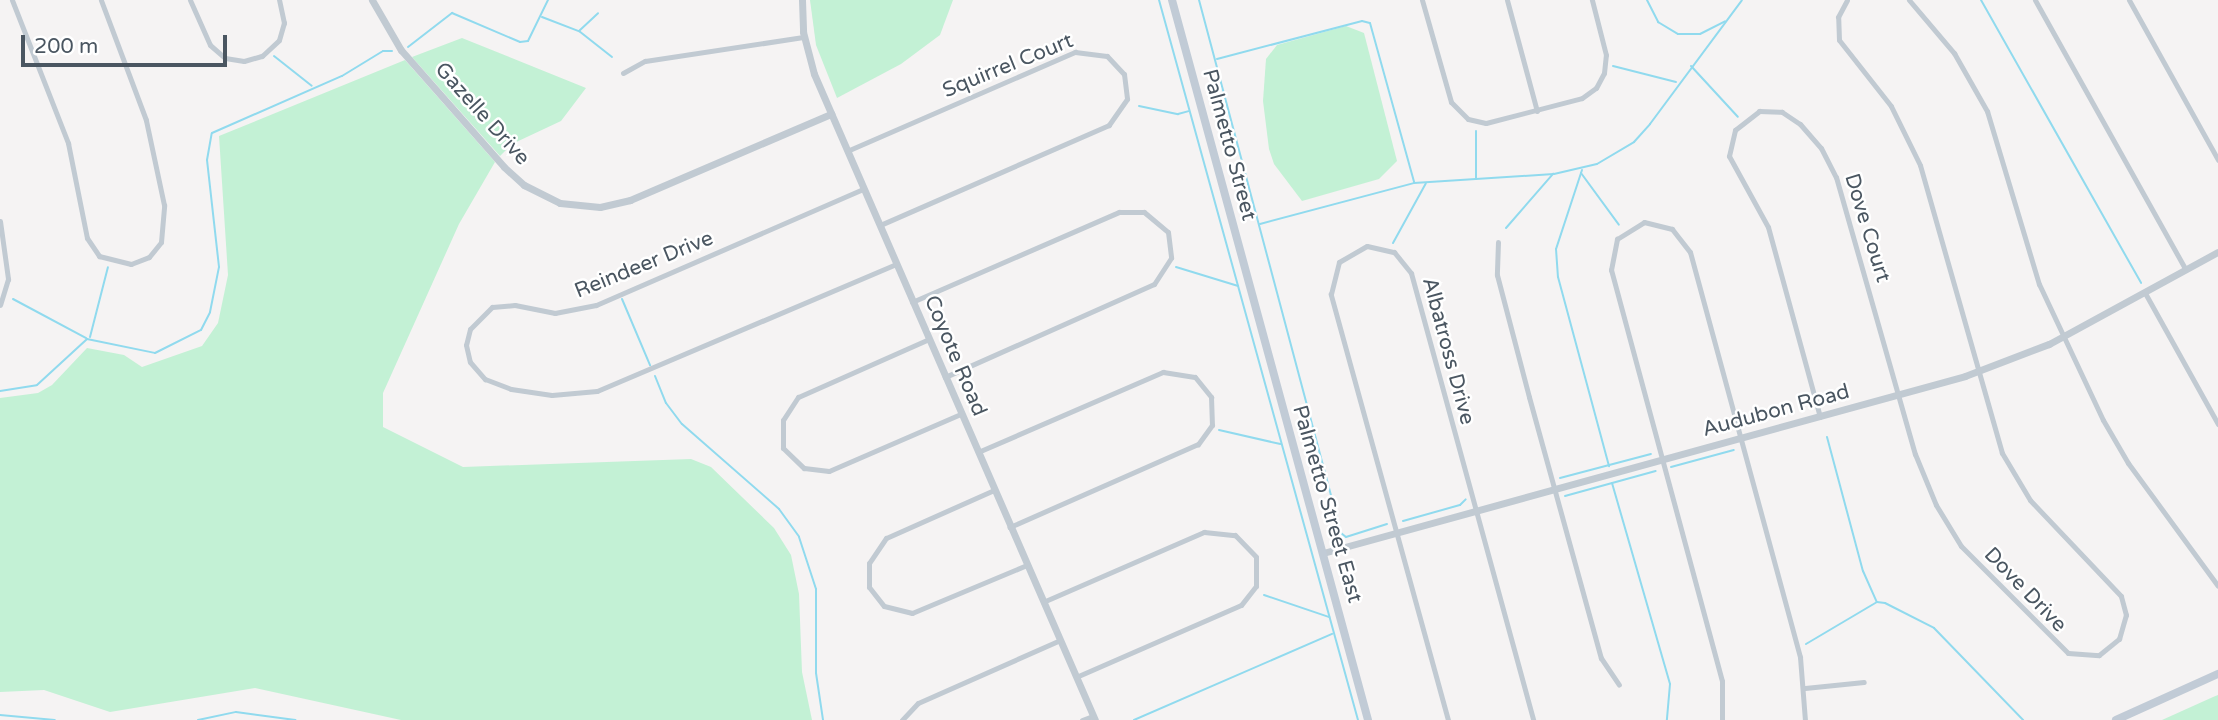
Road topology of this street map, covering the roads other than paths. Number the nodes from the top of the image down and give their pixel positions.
1 (12, 0) edge
2 (101, 0) edge
3 (190, 0) edge
4 (279, 0) edge
5 (372, 0) edge
6 (802, 0) edge
7 (1172, 0) edge
8 (1422, 0) edge
9 (1507, 0) edge
10 (1592, 0) edge
11 (1847, 0) edge
12 (1909, 0) edge
13 (2035, 0) edge
14 (2129, 0) edge
15 (803, 37) junction
16 (623, 73) dead end
17 (1537, 111) junction
18 (831, 114) junction
19 (847, 151) junction
20 (2218, 160) edge
21 (863, 189) junction
22 (0, 221) edge
23 (880, 225) junction
24 (1498, 242) dead end
25 (2218, 252) edge
26 (896, 264) junction
27 (2186, 270) junction
28 (2145, 293) junction
29 (1252, 298) joint
30 (912, 302) junction
31 (0, 305) edge
32 (2063, 337) junction
33 (929, 339) junction
34 (1978, 372) junction
35 (945, 377) junction
36 (1899, 395) junction
37 (961, 414) junction
38 (1820, 417) junction
39 (2218, 424) edge
40 (1741, 439) junction
41 (978, 452) junction
42 (1662, 460) junction
43 (1555, 489) junction
44 (994, 490) junction
45 (1476, 511) junction
46 (1010, 527) junction
47 (1396, 532) junction
48 (1323, 553) junction
49 (1027, 565) junction
50 (2218, 586) edge
51 (1043, 602) junction
52 (1060, 640) junction
53 (2218, 674) edge
54 (1076, 677) junction
55 (1864, 682) dead end
56 (1619, 685) dead end
57 (1805, 688) junction
58 (1094, 718) edge
59 (902, 720) edge
60 (1083, 720) edge
61 (1368, 720) edge
62 (1448, 720) edge
63 (1533, 720) edge
64 (1722, 720) edge
65 (1805, 720) edge
66 (2116, 720) edge

1 - 2 street
3 - 4 street
5 - 18 street, Gazelle Drive
6 - 15 street, Coyote Road
7 - 29 main road, Palmetto Street
8 - 17 street
9 - 17 street
10 - 17 street
11 - 34 street, Dove Drive
12 - 32 street
13 - 27 street
14 - 20 street
15 - 16 street
15 - 18 street, Coyote Road
18 - 19 street, Coyote Road
19 - 21 street, Coyote Road
19 - 23 street, Squirrel Court
21 - 23 street, Coyote Road
21 - 26 street, Reindeer Drive
22 - 31 street
23 - 26 street, Coyote Road
24 - 43 street
25 - 27 street, Audubon Road
26 - 30 street, Coyote Road
27 - 28 street, Audubon Road
28 - 32 street, Audubon Road
28 - 39 street
29 - 48 main road, Palmetto Street East
30 - 33 street, Coyote Road
30 - 35 street
32 - 34 street, Audubon Road
32 - 50 street
33 - 35 street, Coyote Road
33 - 37 street
34 - 36 street, Audubon Road
34 - 36 street, Dove Drive
35 - 37 street, Coyote Road
36 - 38 street, Audubon Road
36 - 38 street, Dove Court
37 - 41 street, Coyote Road
38 - 40 street, Audubon Road
40 - 42 street, Audubon Road
40 - 42 street
40 - 57 street
41 - 44 street, Coyote Road
41 - 46 street
42 - 43 street, Audubon Road
42 - 64 street
43 - 45 street, Audubon Road
43 - 56 street
44 - 46 street, Coyote Road
44 - 49 street
45 - 47 street, Audubon Road
45 - 47 street, Albatross Drive
45 - 63 street, Albatross Drive
46 - 49 street, Coyote Road
47 - 48 street, Audubon Road
47 - 62 street, Albatross Drive
48 - 61 main road, Palmetto Street East
49 - 51 street, Coyote Road
51 - 52 street, Coyote Road
51 - 54 street
52 - 54 street, Coyote Road
52 - 59 street
53 - 66 main road
54 - 58 street, Coyote Road
55 - 57 street
57 - 65 street
58 - 60 street

